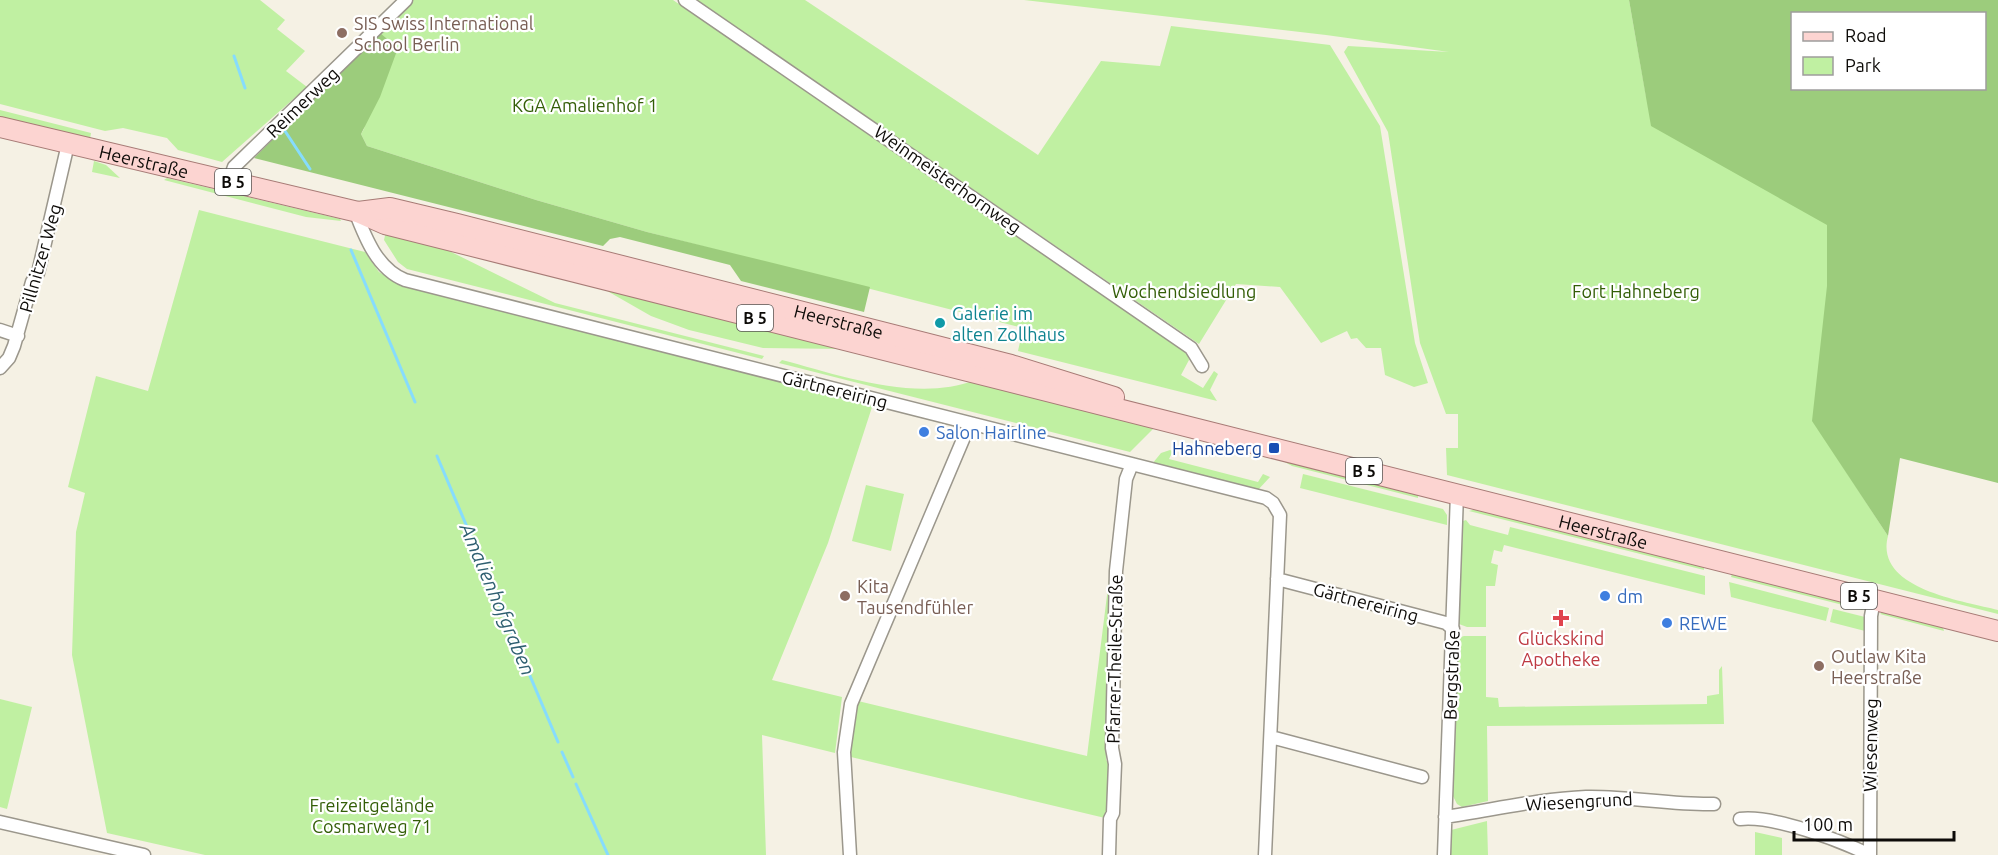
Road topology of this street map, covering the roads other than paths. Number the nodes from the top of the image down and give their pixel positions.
1 (406, 0) edge
2 (685, 0) edge
3 (0, 127) edge
4 (68, 144) junction
5 (229, 181) junction
6 (357, 212) junction
7 (0, 330) edge
8 (18, 336) junction
9 (1202, 366) dead end
10 (0, 368) edge
11 (970, 423) junction
12 (1132, 464) junction
13 (1457, 495) junction
14 (1277, 579) junction
15 (1874, 600) junction
16 (1452, 628) junction
17 (1998, 630) edge
18 (1271, 737) junction
19 (1422, 777) dead end
20 (1714, 804) dead end
21 (1445, 817) junction
22 (1740, 819) dead end
23 (0, 822) edge
24 (144, 855) edge
25 (850, 855) edge
26 (1108, 855) edge
27 (1265, 855) edge
28 (1444, 855) edge
29 (1870, 855) edge

1 - 5 street, Reimerweg
2 - 9 street, Weinmeisterhornweg
3 - 4 main road, Heerstraße / B 5
4 - 5 main road, Heerstraße / B 5
4 - 8 street, Pillnitzer Weg
5 - 6 main road, Heerstraße / B 5
6 - 11 street, Gärtnereiring
6 - 13 main road, Heerstraße / B 5
7 - 8 street
8 - 10 street, Pillnitzer Weg
11 - 12 street, Gärtnereiring
11 - 25 street
12 - 14 street, Gärtnereiring
12 - 26 street, Pfarrer-Theile-Straße
13 - 15 main road, Heerstraße / B 5
13 - 16 street, Bergstraße
14 - 16 street, Gärtnereiring
14 - 18 street, Gärtnereiring
15 - 17 main road, Heerstraße / B 5
15 - 29 street, Wiesenweg
16 - 21 street, Bergstraße
18 - 19 street
18 - 27 street, Gärtnereiring
20 - 21 street, Wiesengrund
21 - 28 street, Bergstraße
22 - 29 street
23 - 24 street

